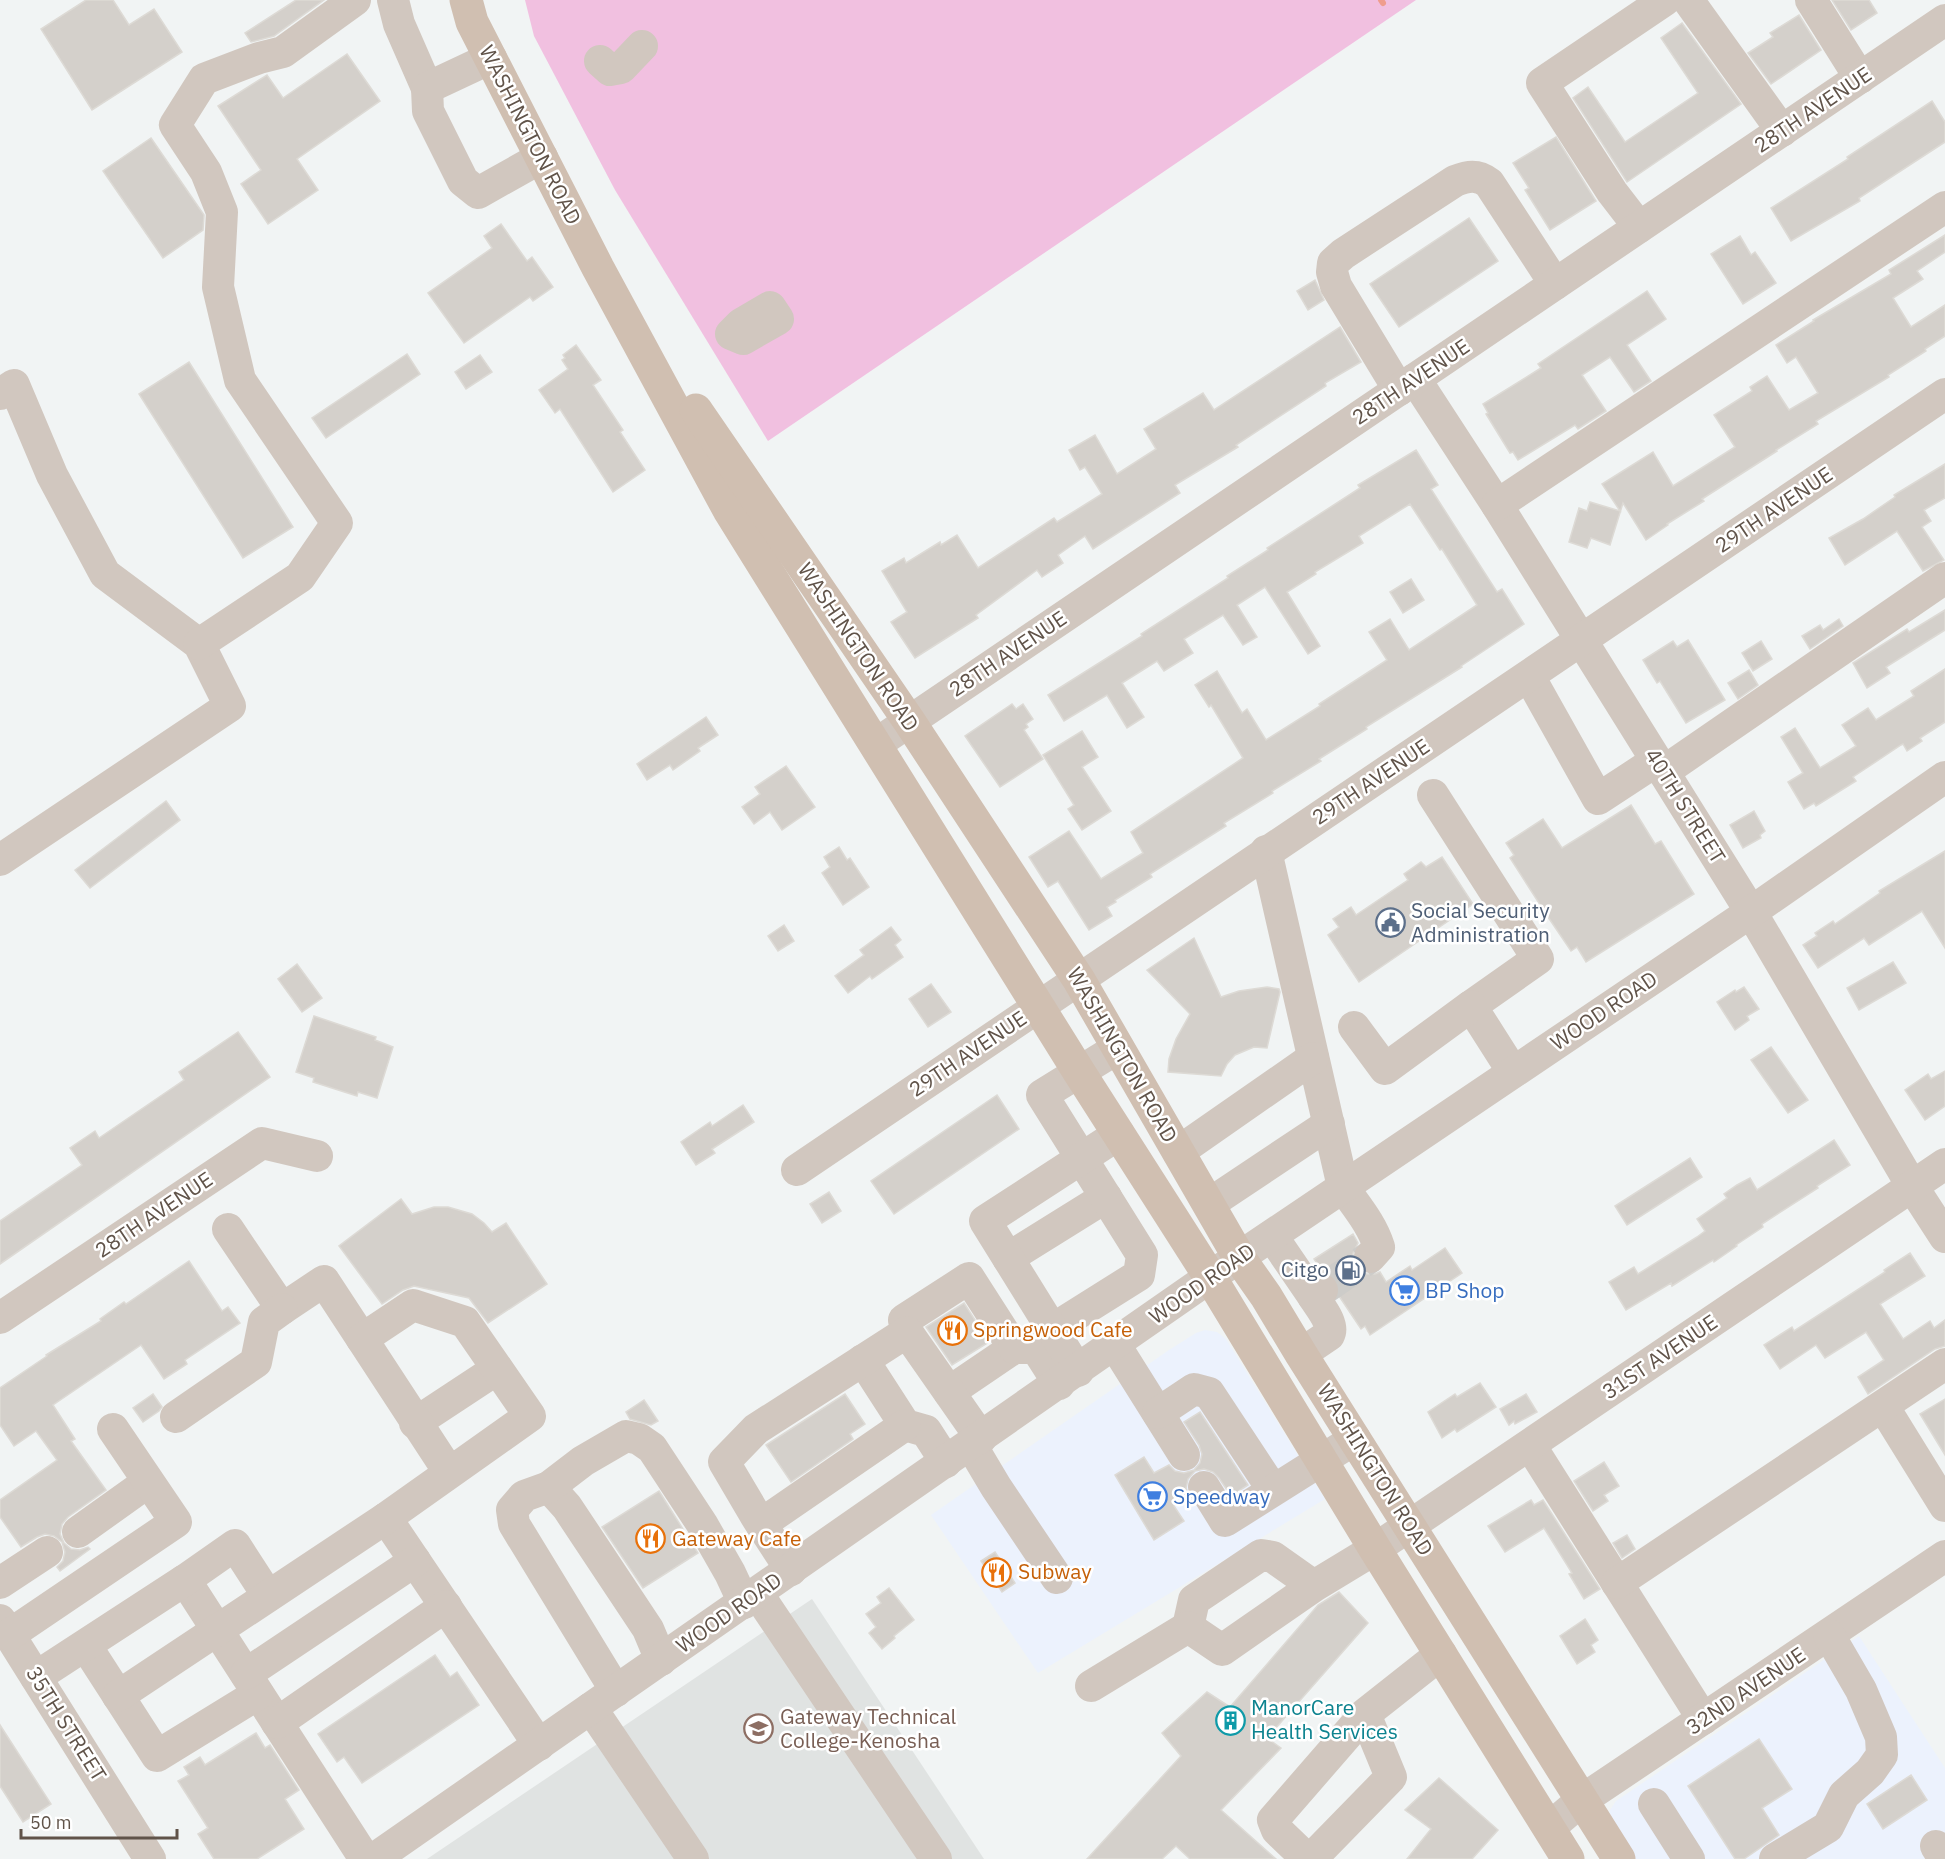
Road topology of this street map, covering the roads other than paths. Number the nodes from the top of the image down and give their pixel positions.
1 (355, 0) edge
2 (393, 0) edge
3 (466, 0) edge
4 (1665, 0) edge
5 (1688, 0) edge
6 (1811, 0) edge
7 (1941, 32) edge
8 (642, 46) dead end
9 (490, 58) junction
10 (600, 61) dead end
11 (1860, 78) junction
12 (427, 88) junction
13 (1782, 131) junction
14 (542, 157) junction
15 (1945, 207) edge
16 (1640, 227) junction
17 (598, 268) junction
18 (1555, 285) junction
19 (1407, 385) junction
20 (0, 394) edge
21 (1945, 394) edge
22 (1497, 505) junction
23 (1945, 578) edge
24 (1582, 641) junction
25 (199, 644) junction
26 (1529, 676) junction
27 (909, 721) junction
28 (876, 744) junction
29 (1659, 766) junction
30 (1945, 777) edge
31 (1433, 795) dead end
32 (1266, 851) junction
33 (0, 860) edge
34 (1751, 912) junction
35 (1079, 980) junction
36 (1039, 1006) junction
37 (1471, 1006) junction
38 (1354, 1027) dead end
39 (1118, 1048) junction
40 (1313, 1058) junction
41 (1079, 1072) junction
42 (1513, 1072) junction
43 (1329, 1124) junction
44 (1119, 1134) junction
45 (1179, 1152) junction
46 (317, 1156) dead end
47 (1082, 1158) junction
48 (1945, 1164) edge
49 (797, 1170) dead end
50 (1912, 1186) junction
51 (1343, 1187) junction
52 (1106, 1197) junction
53 (1209, 1204) junction
54 (228, 1229) dead end
55 (1272, 1236) junction
56 (1945, 1237) edge
57 (1370, 1257) dead end
58 (1008, 1258) junction
59 (1240, 1258) junction
60 (1210, 1277) junction
61 (282, 1309) junction
62 (0, 1318) edge
63 (1053, 1329) junction
64 (907, 1332) junction
65 (362, 1339) junction
66 (1115, 1345) junction
67 (1014, 1348) junction
68 (1301, 1354) junction
69 (863, 1360) junction
70 (1945, 1364) edge
71 (497, 1369) junction
72 (1069, 1377) junction
73 (949, 1392) junction
74 (1883, 1406) junction
75 (1158, 1413) junction
76 (176, 1417) dead end
77 (416, 1423) junction
78 (905, 1425) junction
79 (112, 1429) dead end
80 (1355, 1439) junction
81 (1530, 1445) junction
82 (966, 1449) junction
83 (1184, 1455) dead end
84 (1321, 1460) junction
85 (449, 1472) junction
86 (148, 1482) junction
87 (549, 1487) junction
88 (1204, 1487) dead end
89 (1273, 1491) junction
90 (1945, 1506) edge
91 (386, 1518) junction
92 (761, 1524) junction
93 (1410, 1525) junction
94 (78, 1532) dead end
95 (1375, 1549) junction
96 (47, 1552) dead end
97 (1945, 1556) edge
98 (415, 1561) junction
99 (791, 1570) junction
100 (1057, 1578) dead end
101 (185, 1580) junction
102 (0, 1583) edge
103 (1617, 1583) junction
104 (1314, 1586) junction
105 (268, 1596) junction
106 (751, 1598) junction
107 (446, 1606) junction
108 (1188, 1627) junction
109 (5, 1628) edge
110 (218, 1630) junction
111 (1829, 1635) junction
112 (86, 1646) junction
113 (1441, 1654) junction
114 (661, 1660) junction
115 (36, 1677) junction
116 (252, 1684) junction
117 (1091, 1686) dead end
118 (118, 1696) junction
119 (604, 1700) junction
120 (1365, 1714) dead end
121 (1703, 1719) junction
122 (277, 1723) junction
123 (539, 1745) junction
124 (1582, 1800) junction
125 (1654, 1804) dead end
126 (1549, 1828) junction
127 (150, 1859) edge
128 (365, 1859) edge
129 (374, 1859) edge
130 (693, 1859) edge
131 (936, 1859) edge
132 (1568, 1859) edge
133 (1619, 1859) edge
134 (1689, 1859) edge
135 (1775, 1859) edge

1 - 25 street
2 - 12 street
3 - 9 main road, WASHINGTON ROAD
4 - 16 street
5 - 13 street
6 - 11 street
7 - 11 street, 28TH AVENUE
8 - 10 street
9 - 12 street
9 - 14 main road, WASHINGTON ROAD
11 - 13 street, 28TH AVENUE
12 - 14 street
13 - 16 street, 28TH AVENUE
14 - 17 main road, WASHINGTON ROAD
15 - 22 street
16 - 18 street, 28TH AVENUE
17 - 27 main road, WASHINGTON ROAD
17 - 28 main road, WASHINGTON ROAD
18 - 19 street, 28TH AVENUE
18 - 19 street, 40TH STREET
19 - 22 street, 40TH STREET
19 - 27 street, 28TH AVENUE
20 - 25 street
21 - 24 street, 29TH AVENUE
22 - 24 street, 40TH STREET
23 - 29 street
24 - 26 street, 29TH AVENUE
24 - 29 street, 40TH STREET
25 - 33 street
26 - 29 street
26 - 32 street, 29TH AVENUE
27 - 28 street, 28TH AVENUE
27 - 35 main road, WASHINGTON ROAD
28 - 36 main road, WASHINGTON ROAD
29 - 34 street, 40TH STREET
30 - 34 street, WOOD ROAD
31 - 37 street
32 - 35 street, 29TH AVENUE
32 - 40 street
34 - 42 street, WOOD ROAD
34 - 50 street, 40TH STREET
35 - 36 street, 29TH AVENUE
35 - 39 main road, WASHINGTON ROAD
36 - 41 main road, WASHINGTON ROAD
36 - 49 street, 29TH AVENUE
37 - 38 street
37 - 42 street
39 - 41 street
39 - 45 main road, WASHINGTON ROAD
40 - 43 street
40 - 45 street
41 - 44 main road, WASHINGTON ROAD
41 - 47 street
42 - 51 street, WOOD ROAD
43 - 51 street
43 - 53 street
44 - 47 street
44 - 60 main road, WASHINGTON ROAD
45 - 53 main road, WASHINGTON ROAD
46 - 62 street, 28TH AVENUE
47 - 52 street
47 - 58 street
48 - 50 street, 31ST AVENUE
50 - 56 street, 40TH STREET
50 - 81 street, 31ST AVENUE
51 - 55 street, WOOD ROAD
51 - 57 street
52 - 58 street
52 - 63 street
53 - 59 main road, WASHINGTON ROAD
54 - 61 street
55 - 59 street, WOOD ROAD
55 - 68 street
58 - 63 street
59 - 60 street, WOOD ROAD
59 - 68 main road, WASHINGTON ROAD
60 - 66 street, WOOD ROAD
60 - 84 main road, WASHINGTON ROAD
61 - 65 street
61 - 76 street
63 - 72 street
64 - 67 street
64 - 69 street
64 - 73 street
65 - 71 street
65 - 77 street
66 - 72 street, WOOD ROAD
66 - 75 street
67 - 72 street
67 - 73 street
68 - 80 main road, WASHINGTON ROAD
69 - 78 street
69 - 92 street
70 - 74 street
71 - 77 street
71 - 85 street
72 - 82 street, WOOD ROAD
73 - 82 street
74 - 90 street
74 - 103 street
75 - 83 street
75 - 89 street
77 - 85 street
78 - 82 street
78 - 92 street
79 - 86 street
80 - 84 street
80 - 93 main road, WASHINGTON ROAD
81 - 93 street, 31ST AVENUE
81 - 103 street
82 - 99 street, WOOD ROAD
82 - 100 street
84 - 89 street
84 - 95 main road, WASHINGTON ROAD
85 - 91 street
86 - 94 street
86 - 109 street
87 - 106 street
87 - 114 street
87 - 119 street
88 - 89 street
91 - 98 street
91 - 105 street
92 - 99 street
93 - 95 street, 31ST AVENUE
93 - 124 main road, WASHINGTON ROAD
95 - 104 street, 31ST AVENUE
95 - 113 main road, WASHINGTON ROAD
96 - 102 street
97 - 111 street, 32ND AVENUE
98 - 107 street
98 - 116 street
99 - 106 street, WOOD ROAD
101 - 105 street
101 - 110 street
101 - 112 street
103 - 121 street
104 - 108 street, 31ST AVENUE
104 - 108 street
105 - 110 street
106 - 114 street, WOOD ROAD
106 - 131 street
107 - 122 street
107 - 123 street
108 - 117 street
109 - 115 street, 35TH STREET
110 - 116 street
110 - 118 street
111 - 121 street, 32ND AVENUE
111 - 135 street
112 - 115 street
112 - 118 street
113 - 120 street
113 - 126 main road, WASHINGTON ROAD
114 - 119 street, WOOD ROAD
115 - 127 street, 35TH STREET
116 - 118 street
116 - 122 street
119 - 123 street, WOOD ROAD
119 - 130 street
121 - 124 street, 32ND AVENUE
122 - 128 street
123 - 129 street, WOOD ROAD
124 - 126 street, 32ND AVENUE
124 - 133 main road, WASHINGTON ROAD
125 - 134 street
126 - 132 main road, WASHINGTON ROAD

